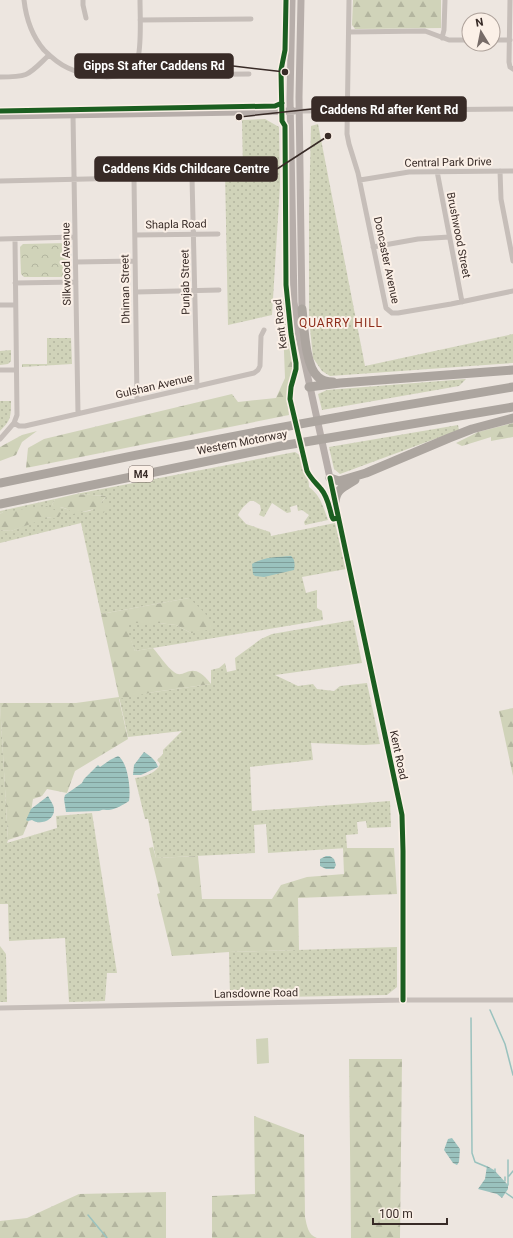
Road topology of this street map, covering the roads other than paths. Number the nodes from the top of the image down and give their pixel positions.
1 (24, 0) edge
2 (83, 0) edge
3 (140, 0) edge
4 (292, 0) edge
5 (301, 0) edge
6 (349, 0) edge
7 (445, 0) edge
8 (510, 0) edge
9 (86, 18) dead end
10 (251, 19) dead end
11 (140, 20) junction
12 (349, 32) junction
13 (442, 38) junction
14 (461, 40) edge
15 (501, 40) edge
16 (510, 40) junction
17 (49, 55) junction
18 (134, 65) junction
19 (513, 69) edge
20 (249, 74) dead end
21 (0, 78) edge
22 (513, 109) edge
23 (347, 110) junction
24 (290, 111) junction
25 (300, 111) junction
26 (73, 114) junction
27 (0, 116) edge
28 (437, 171) junction
29 (500, 171) junction
30 (513, 171) edge
31 (192, 176) junction
32 (217, 176) dead end
33 (134, 178) junction
34 (75, 179) junction
35 (360, 180) junction
36 (0, 181) edge
37 (194, 234) junction
38 (218, 234) dead end
39 (510, 234) edge
40 (135, 235) junction
41 (75, 237) junction
42 (450, 237) junction
43 (15, 238) junction
44 (0, 239) edge
45 (373, 247) junction
46 (135, 261) junction
47 (513, 261) edge
48 (76, 262) junction
49 (76, 282) junction
50 (15, 283) junction
51 (219, 290) dead end
52 (195, 291) junction
53 (513, 291) edge
54 (136, 292) junction
55 (462, 302) junction
56 (0, 305) edge
57 (15, 305) junction
58 (302, 309) junction
59 (264, 330) dead end
60 (302, 354) junction
61 (0, 370) edge
62 (16, 370) junction
63 (513, 370) edge
64 (340, 383) junction
65 (197, 387) junction
66 (309, 387) junction
67 (513, 387) edge
68 (137, 400) junction
69 (513, 407) edge
70 (78, 414) junction
71 (513, 418) edge
72 (14, 424) junction
73 (0, 439) edge
74 (366, 473) junction
75 (330, 478) junction
76 (0, 483) edge
77 (334, 502) junction
78 (0, 504) edge
79 (403, 1000) junction
80 (513, 1000) edge
81 (0, 1008) edge

1 - 17 street
2 - 9 street
3 - 11 street
4 - 24 main road, Kent Road
5 - 25 main road, Kent Road
6 - 12 street, Doncaster Avenue
7 - 13 street
8 - 16 street
10 - 11 street
11 - 18 street
12 - 13 street
12 - 23 street, Doncaster Avenue
13 - 14 street
15 - 16 street
16 - 19 street
17 - 18 street
17 - 21 street
18 - 20 street
22 - 23 street
23 - 25 street
23 - 35 street, Doncaster Avenue
24 - 25 main road
24 - 26 main road
24 - 60 main road, Kent Road
25 - 58 main road, Kent Road
26 - 27 main road
26 - 34 street, Silkwood Avenue
28 - 29 street, Central Park Drive
28 - 35 street, Central Park Drive
28 - 42 street, Brushwood Street
29 - 30 street, Central Park Drive
29 - 39 street
31 - 32 street
31 - 33 street
31 - 37 street, Punjab Street
33 - 34 street
33 - 40 street, Dhiman Street
34 - 36 street
34 - 41 street, Silkwood Avenue
35 - 45 street, Doncaster Avenue
37 - 38 street, Shapla Road
37 - 40 street, Shapla Road
37 - 52 street, Punjab Street
39 - 47 street
40 - 46 street, Dhiman Street
41 - 43 street
41 - 48 street, Silkwood Avenue
42 - 45 street
42 - 55 street, Brushwood Street
43 - 44 street
43 - 50 street
45 - 55 street, Doncaster Avenue
46 - 48 street
46 - 54 street, Dhiman Street
48 - 49 street, Silkwood Avenue
49 - 50 street
49 - 70 street, Silkwood Avenue
50 - 57 street
51 - 52 street
52 - 54 street
52 - 65 street, Punjab Street
53 - 55 street, Doncaster Avenue
54 - 68 street, Dhiman Street
56 - 57 street
57 - 62 street
58 - 60 main road, Kent Road
58 - 64 highway
59 - 65 street, Gulshan Avenue
60 - 66 main road, Kent Road
61 - 62 street
62 - 72 street
63 - 64 highway
64 - 66 highway
65 - 68 street, Gulshan Avenue
66 - 75 main road, Kent Road
67 - 76 highway, Western Motorway / M4
68 - 70 street, Gulshan Avenue
69 - 78 highway, Western Motorway / M4
70 - 72 street, Gulshan Avenue
71 - 74 highway
72 - 73 street
74 - 75 highway
74 - 77 highway
75 - 77 street, Kent Road
77 - 79 street, Kent Road
79 - 80 street, Lansdowne Road
79 - 81 street, Lansdowne Road

